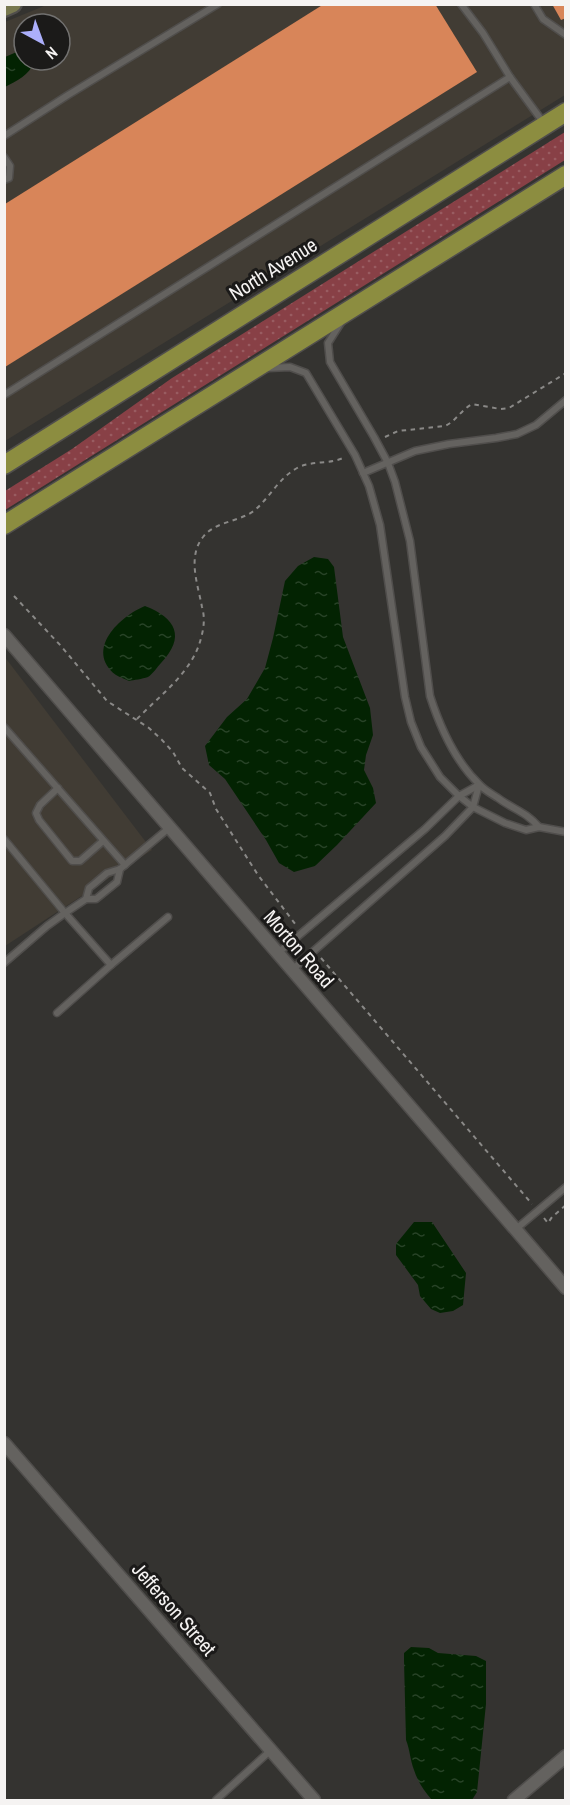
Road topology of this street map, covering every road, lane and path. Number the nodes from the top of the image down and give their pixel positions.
1 (13, 4) edge
2 (218, 4) edge
3 (461, 4) edge
4 (534, 4) edge
5 (4, 8) edge
6 (566, 35) edge
7 (510, 77) junction
8 (566, 112) edge
9 (546, 125) junction
10 (4, 136) edge
11 (4, 157) edge
12 (566, 175) edge
13 (4, 180) edge
14 (350, 310) junction
15 (256, 369) junction
16 (566, 373) edge
17 (4, 395) edge
18 (566, 400) edge
19 (377, 441) junction
20 (354, 453) junction
21 (388, 463) junction
22 (4, 465) edge
23 (363, 473) junction
24 (4, 525) edge
25 (14, 596) dead end
26 (4, 635) edge
27 (136, 720) junction
28 (4, 727) edge
29 (479, 785) junction
30 (58, 788) junction
31 (459, 796) junction
32 (473, 807) junction
33 (169, 828) junction
34 (539, 828) junction
35 (566, 832) edge
36 (4, 838) edge
37 (103, 841) junction
38 (122, 867) junction
39 (86, 900) junction
40 (65, 913) junction
41 (168, 916) dead end
42 (302, 933) junction
43 (315, 950) junction
44 (278, 953) junction
45 (4, 963) edge
46 (111, 965) junction
47 (292, 970) junction
48 (57, 1013) dead end
49 (566, 1187) edge
50 (566, 1205) edge
51 (538, 1211) junction
52 (515, 1230) junction
53 (566, 1288) edge
54 (4, 1443) edge
55 (270, 1751) junction
56 (566, 1756) edge
57 (216, 1800) edge
58 (314, 1800) edge
59 (514, 1800) edge

1 - 5 street
2 - 10 lane
3 - 7 lane
4 - 6 lane
7 - 9 lane
7 - 17 lane
8 - 9 main road, North Avenue
9 - 22 main road, North Avenue
11 - 13 lane
12 - 14 main road
14 - 15 main road
14 - 19 lane
15 - 20 lane
15 - 24 main road
16 - 19 path
18 - 21 lane
19 - 21 lane
20 - 23 lane
20 - 27 path
21 - 23 lane
21 - 29 lane
23 - 31 lane
25 - 27 path
26 - 33 street, Morton Road
27 - 42 path
28 - 30 lane
29 - 31 lane
29 - 32 lane
29 - 34 lane
30 - 37 lane
30 - 37 lane
31 - 32 lane
31 - 42 lane
32 - 34 lane
32 - 43 lane
33 - 38 lane
33 - 44 street, Morton Road
34 - 35 lane
36 - 40 lane
37 - 38 lane
38 - 39 lane
38 - 39 lane
39 - 40 lane
40 - 45 lane
40 - 46 lane
41 - 46 lane
42 - 44 lane
43 - 47 lane
43 - 51 path
44 - 47 street, Morton Road
46 - 48 lane
47 - 52 street, Morton Road
49 - 51 lane
50 - 51 path
51 - 52 lane
52 - 53 street, Morton Road
54 - 55 street, Jefferson Street
55 - 57 lane
55 - 58 street, Jefferson Street
56 - 59 street

